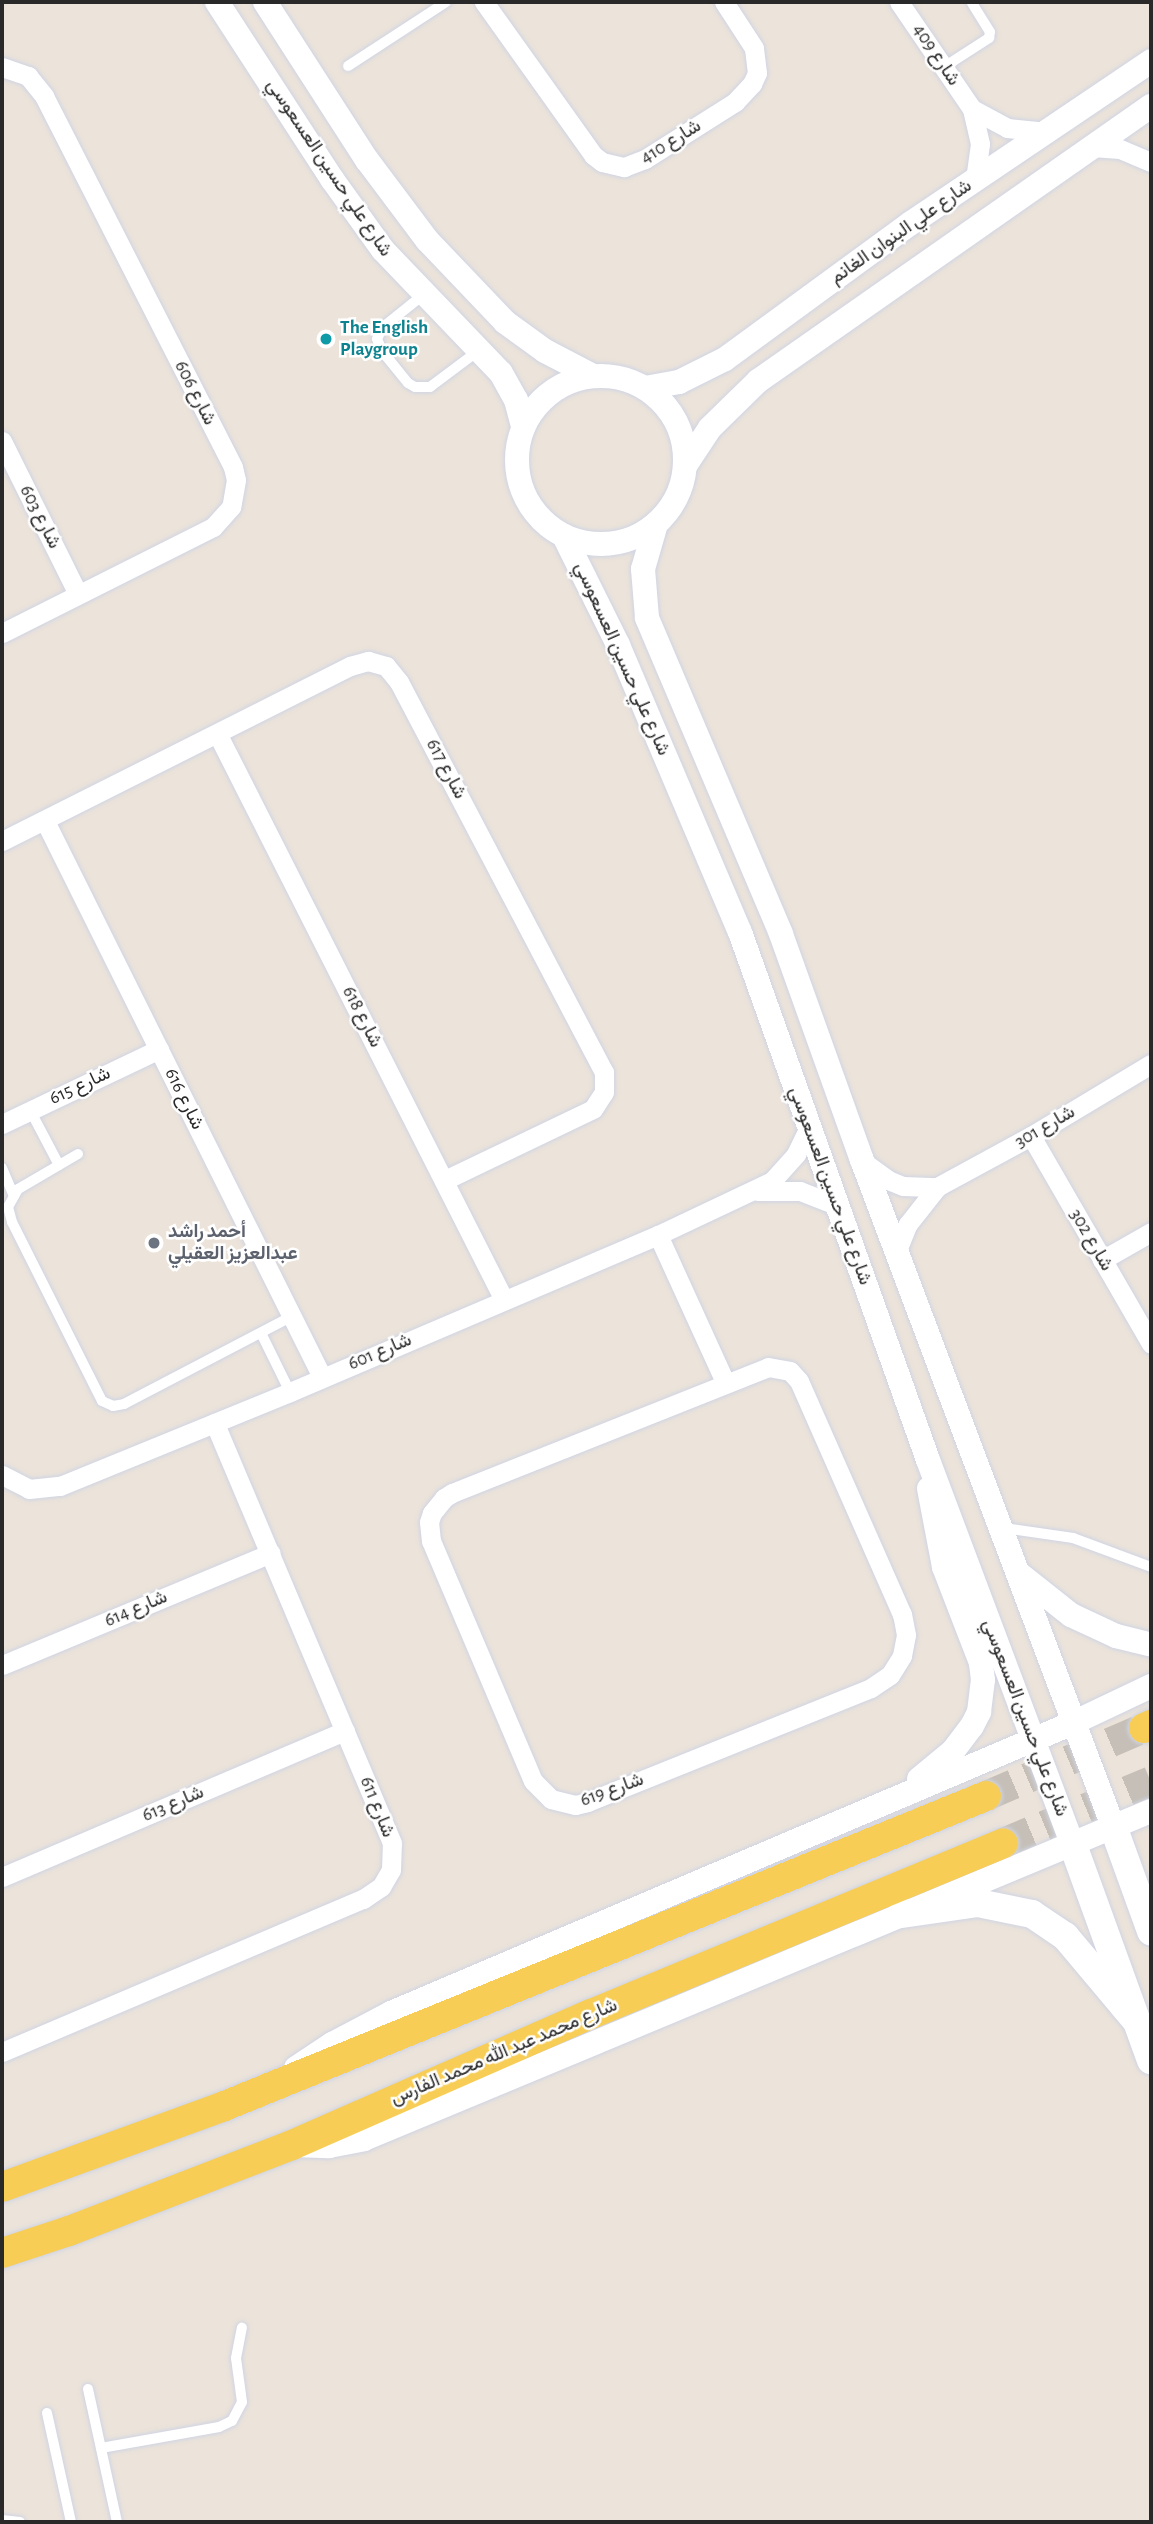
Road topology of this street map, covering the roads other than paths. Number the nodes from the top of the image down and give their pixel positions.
1 (217, 2) edge
2 (265, 2) edge
3 (446, 2) edge
4 (484, 2) edge
5 (724, 2) edge
6 (904, 3) edge
7 (972, 3) edge
8 (1151, 61) edge
9 (348, 66) dead end
10 (2, 67) edge
11 (944, 67) junction
12 (312, 75) junction
13 (277, 93) junction
14 (1151, 106) edge
15 (972, 109) junction
16 (1047, 132) junction
17 (1092, 147) junction
18 (1151, 162) edge
19 (975, 180) junction
20 (423, 295) junction
21 (479, 350) junction
22 (593, 376) junction
23 (645, 388) junction
24 (523, 427) junction
25 (2, 441) edge
26 (685, 466) junction
27 (656, 524) junction
28 (564, 536) junction
29 (78, 594) junction
30 (2, 632) edge
31 (218, 735) junction
32 (45, 821) junction
33 (2, 841) edge
34 (159, 1049) junction
35 (1151, 1064) edge
36 (30, 1110) junction
37 (2, 1124) edge
38 (809, 1127) junction
39 (1031, 1136) junction
40 (78, 1154) dead end
41 (862, 1160) junction
42 (59, 1165) junction
43 (2, 1168) edge
44 (445, 1180) junction
45 (937, 1186) junction
46 (756, 1191) junction
47 (13, 1194) junction
48 (838, 1206) junction
49 (1151, 1232) edge
50 (657, 1235) junction
51 (896, 1252) junction
52 (1102, 1260) junction
53 (504, 1300) junction
54 (292, 1316) junction
55 (261, 1333) junction
56 (1151, 1344) edge
57 (322, 1377) junction
58 (725, 1382) junction
59 (290, 1392) junction
60 (215, 1423) junction
61 (928, 1460) junction
62 (2, 1475) edge
63 (998, 1527) junction
64 (271, 1553) junction
65 (1151, 1567) edge
66 (1014, 1569) junction
67 (1151, 1644) edge
68 (2, 1665) edge
69 (1151, 1686) edge
70 (1073, 1723) junction
71 (345, 1731) junction
72 (1034, 1739) junction
73 (986, 1796) tunnel mouth
74 (899, 1797) junction
75 (1151, 1811) edge
76 (1114, 1829) junction
77 (1003, 1843) tunnel mouth
78 (1073, 1845) junction
79 (2, 1877) edge
80 (902, 1914) junction
81 (1151, 1931) edge
82 (1138, 2023) junction
83 (2, 2052) edge
84 (1151, 2060) edge
85 (270, 2087) junction
86 (292, 2145) junction
87 (94, 2152) junction
88 (2, 2174) edge
89 (2, 2187) edge
90 (2, 2253) edge
91 (242, 2328) dead end
92 (88, 2389) dead end
93 (47, 2413) dead end
94 (102, 2448) junction
95 (2, 2520) edge
96 (20, 2522) edge
97 (71, 2522) edge
98 (117, 2522) edge

1 - 13 street, شارع علي حسين العسعوسي
2 - 12 street, شارع علي حسين العسعوسي
3 - 9 lane
4 - 5 street, شارع 410
6 - 11 street, شارع 409
7 - 11 lane
8 - 16 street, شارع علي البنوان الغانم
10 - 29 street, شارع 606
11 - 15 street, شارع 409
12 - 13 street
12 - 22 street, شارع علي حسين العسعوسي
13 - 20 street, شارع علي حسين العسعوسي
14 - 17 street, شارع علي البنوان الغانم
15 - 16 street, شارع 409
15 - 19 street, شارع 409
16 - 19 street, شارع علي البنوان الغانم
17 - 18 street
17 - 26 street, شارع علي البنوان الغانم
19 - 23 street, شارع علي البنوان الغانم
20 - 21 street, شارع علي حسين العسعوسي
20 - 21 lane
21 - 24 street, شارع علي حسين العسعوسي
22 - 23 street
22 - 24 street
23 - 26 street
24 - 28 street
25 - 29 street, شارع 603
26 - 27 street
27 - 28 street
27 - 41 street, شارع علي حسين العسعوسي
28 - 38 street, شارع علي حسين العسعوسي
29 - 30 street, شارع 606
31 - 32 street, شارع 617
31 - 44 street, شارع 618
31 - 44 street, شارع 617
32 - 33 street, شارع 617
32 - 34 street, شارع 616
34 - 36 street, شارع 615
34 - 54 street, شارع 616
35 - 39 street, شارع 301
36 - 37 street, شارع 615
36 - 42 lane
38 - 46 street, شارع 601
38 - 48 street, شارع علي حسين العسعوسي
39 - 45 street, شارع 301
39 - 52 street, شارع 302
40 - 42 lane
41 - 45 street, شارع 301
41 - 51 street, شارع علي حسين العسعوسي
42 - 47 lane
43 - 47 lane
44 - 53 street, شارع 618
45 - 51 street, شارع 301
46 - 48 street, شارع 601
46 - 50 street, شارع 601
47 - 55 lane
48 - 61 street, شارع علي حسين العسعوسي
49 - 52 street
50 - 53 street, شارع 601
50 - 58 street
51 - 63 street, شارع علي حسين العسعوسي
52 - 56 street, شارع 302
53 - 57 street, شارع 601
54 - 55 lane
54 - 57 street, شارع 616
55 - 59 lane
57 - 59 street, شارع 601
58 - 58 street, شارع 619
59 - 60 street, شارع 601
60 - 62 street, شارع 601
60 - 64 street, شارع 611
61 - 72 street, شارع علي حسين العسعوسي
61 - 74 street
63 - 65 lane
63 - 66 street, شارع علي حسين العسعوسي
64 - 68 street, شارع 614
64 - 71 street, شارع 611
66 - 67 street
66 - 70 street, شارع علي حسين العسعوسي
69 - 70 street
70 - 72 street
70 - 76 street, شارع علي حسين العسعوسي
71 - 79 street, شارع 613
71 - 83 street, شارع 611
72 - 74 street
72 - 78 street, شارع علي حسين العسعوسي
73 - 85 main road
74 - 85 street
75 - 76 street
76 - 78 street
76 - 81 main road
77 - 86 main road, شارع محمد عبد الله محمد الفارس
78 - 80 street
78 - 82 main road
80 - 82 main road
80 - 86 street
82 - 84 main road
85 - 87 main road
86 - 90 main road, شارع محمد عبد الله محمد الفارس
87 - 88 main road
87 - 89 main road
91 - 94 lane
92 - 94 lane
93 - 97 lane
94 - 98 lane
95 - 96 lane

